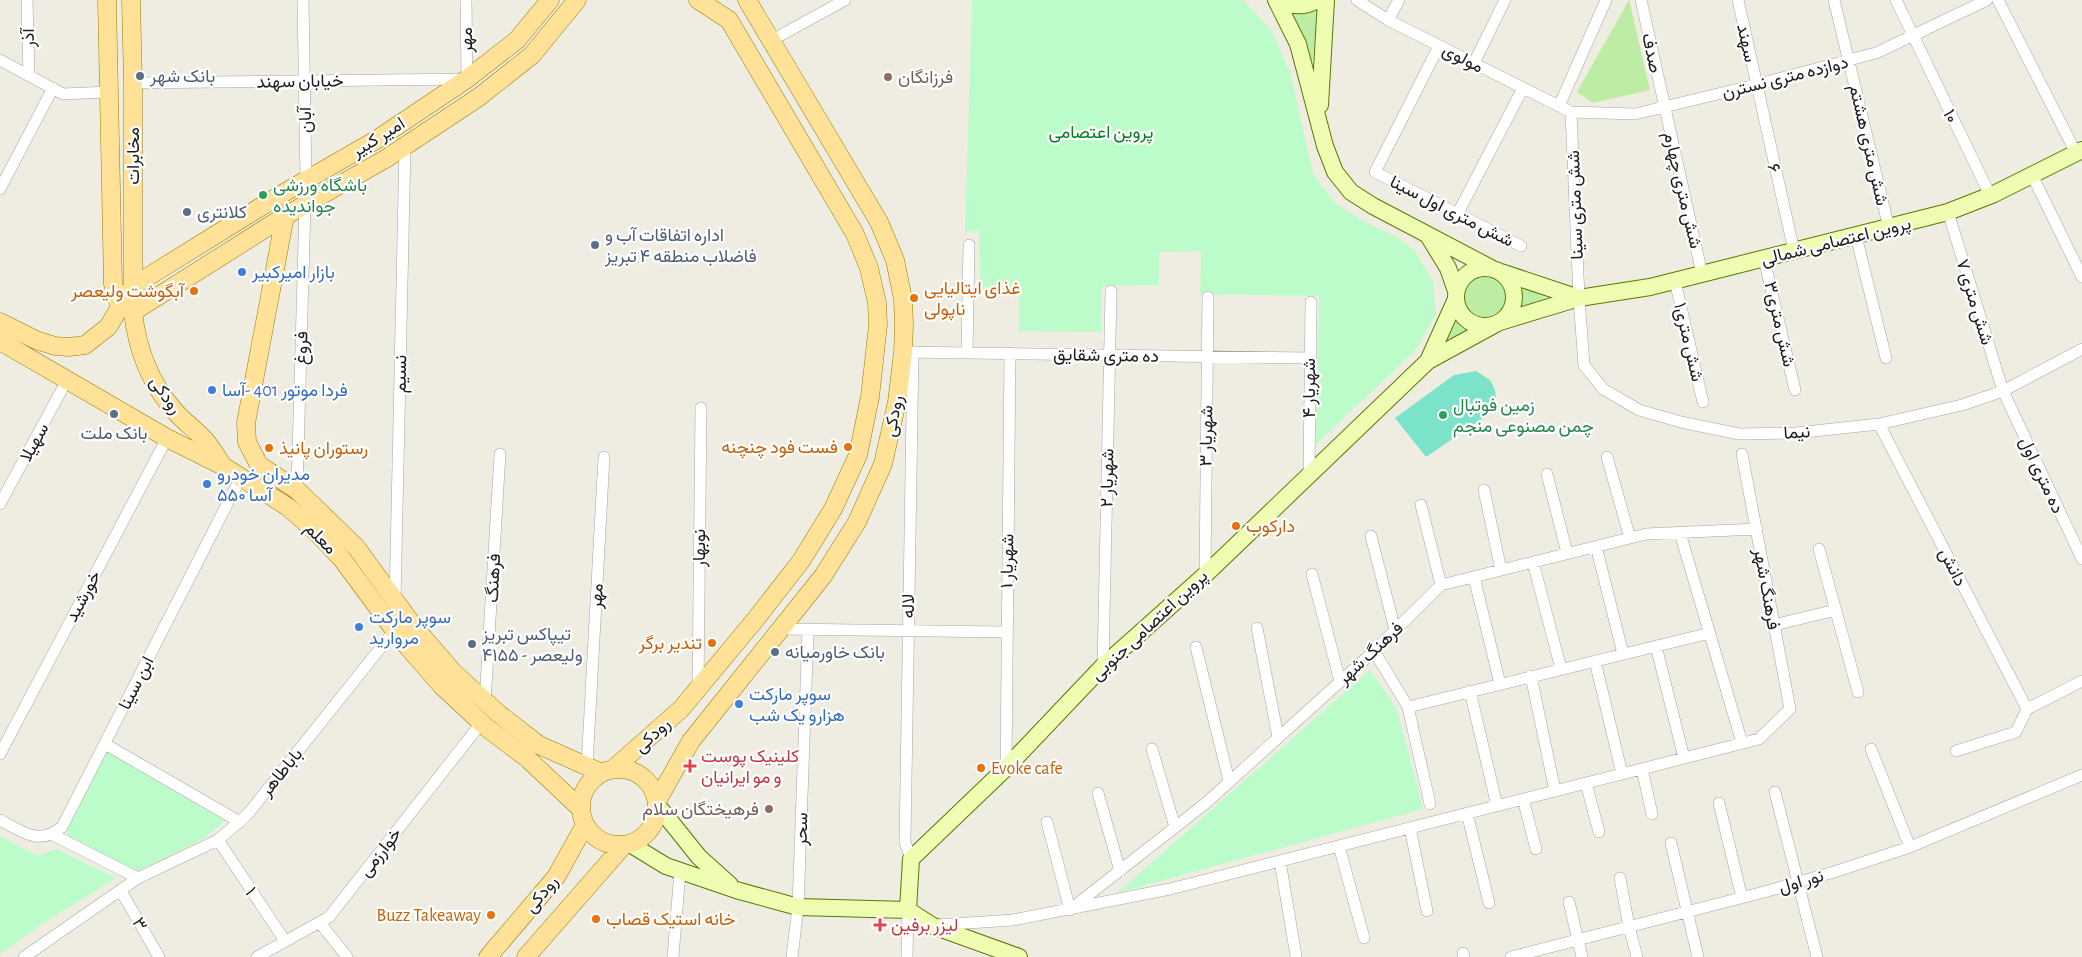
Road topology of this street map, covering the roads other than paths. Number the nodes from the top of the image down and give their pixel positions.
1 (27, 0) edge
2 (107, 0) edge
3 (131, 0) edge
4 (302, 0) edge
5 (466, 0) edge
6 (550, 0) edge
7 (698, 0) edge
8 (747, 0) edge
9 (845, 0) edge
10 (1276, 0) edge
11 (1281, 0) edge
12 (1317, 0) edge
13 (1326, 0) edge
14 (1357, 0) edge
15 (1399, 0) edge
16 (1505, 0) edge
17 (1606, 0) edge
18 (1641, 0) edge
19 (1738, 0) edge
20 (1834, 0) edge
21 (1896, 0) edge
22 (1987, 0) edge
23 (1998, 0) edge
24 (578, 1) edge
25 (1388, 20) junction
26 (1912, 37) junction
27 (772, 40) junction
28 (1439, 46) junction
29 (0, 60) edge
30 (1849, 62) junction
31 (1474, 63) junction
32 (29, 75) junction
33 (467, 79) junction
34 (304, 81) junction
35 (133, 83) junction
36 (1755, 85) junction
37 (53, 88) junction
38 (1523, 88) junction
39 (108, 92) junction
40 (479, 97) junction
41 (1559, 106) junction
42 (1664, 106) junction
43 (1572, 112) junction
44 (1319, 120) junction
45 (405, 146) junction
46 (2079, 151) edge
47 (2032, 175) junction
48 (306, 180) junction
49 (0, 189) edge
50 (1990, 195) junction
51 (275, 198) junction
52 (305, 205) junction
53 (1948, 212) junction
54 (1458, 213) junction
55 (285, 216) junction
56 (1889, 228) junction
57 (1856, 236) junction
58 (1429, 237) junction
59 (969, 245) dead end
60 (1521, 246) dead end
61 (1794, 251) junction
62 (1764, 259) junction
63 (1495, 270) junction
64 (1702, 274) junction
65 (2082, 277) edge
66 (1675, 281) junction
67 (133, 286) junction
68 (1111, 291) dead end
69 (1456, 295) junction
70 (1208, 298) dead end
71 (1579, 298) junction
72 (1311, 302) dead end
73 (126, 309) junction
74 (0, 322) edge
75 (1497, 324) junction
76 (878, 325) junction
77 (904, 325) junction
78 (0, 341) edge
79 (2082, 348) edge
80 (908, 352) junction
81 (967, 353) junction
82 (1010, 353) junction
83 (1110, 355) junction
84 (1207, 357) junction
85 (1309, 358) junction
86 (1886, 358) dead end
87 (1428, 361) junction
88 (67, 380) junction
89 (1795, 390) dead end
90 (2003, 391) junction
91 (1703, 402) dead end
92 (701, 408) dead end
93 (1879, 424) junction
94 (167, 438) junction
95 (500, 454) dead end
96 (1742, 454) dead end
97 (604, 457) dead end
98 (1607, 457) dead end
99 (223, 466) junction
100 (1309, 474) junction
101 (1547, 474) dead end
102 (241, 476) junction
103 (297, 490) junction
104 (1484, 490) dead end
105 (0, 504) edge
106 (1421, 506) dead end
107 (1757, 530) junction
108 (1680, 533) junction
109 (1371, 536) dead end
110 (1630, 538) junction
111 (814, 539) junction
112 (1596, 546) junction
113 (1819, 549) dead end
114 (1567, 553) junction
115 (836, 556) junction
116 (2082, 558) edge
117 (1533, 562) junction
118 (1501, 570) junction
119 (1312, 574) dead end
120 (1205, 575) junction
121 (1474, 576) junction
122 (1441, 585) junction
123 (395, 602) junction
124 (1836, 610) junction
125 (1774, 625) junction
126 (1257, 628) dead end
127 (782, 629) junction
128 (808, 630) junction
129 (1395, 630) junction
130 (394, 631) junction
131 (908, 631) junction
132 (1006, 632) junction
133 (1710, 632) junction
134 (1656, 646) junction
135 (1196, 647) dead end
136 (1374, 651) junction
137 (1623, 654) junction
138 (1596, 660) junction
139 (1104, 666) junction
140 (1561, 669) junction
141 (1531, 676) junction
142 (2082, 681) edge
143 (1340, 682) junction
144 (1500, 684) junction
145 (698, 688) junction
146 (1470, 691) junction
147 (1858, 692) dead end
148 (485, 702) junction
149 (1408, 707) junction
150 (2027, 709) junction
151 (482, 722) junction
152 (1278, 737) junction
153 (105, 744) junction
154 (1742, 744) junction
155 (1152, 749) dead end
156 (1871, 750) dead end
157 (1956, 751) dead end
158 (0, 754) edge
159 (1684, 758) junction
160 (1006, 768) junction
161 (601, 769) junction
162 (1642, 769) junction
163 (1622, 774) junction
164 (2082, 775) edge
165 (1229, 782) junction
166 (1586, 783) junction
167 (1555, 791) junction
168 (1774, 792) dead end
169 (1098, 793) dead end
170 (1523, 799) junction
171 (657, 803) junction
172 (1719, 803) dead end
173 (1430, 804) dead end
174 (1497, 806) junction
175 (1468, 813) junction
176 (1652, 814) dead end
177 (583, 817) junction
178 (0, 820) edge
179 (240, 822) junction
180 (1047, 822) dead end
181 (1176, 826) junction
182 (1410, 828) junction
183 (1599, 832) dead end
184 (53, 835) junction
185 (218, 840) junction
186 (1671, 843) dead end
187 (626, 845) junction
188 (1339, 846) junction
189 (1910, 847) junction
190 (1536, 849) dead end
191 (911, 859) junction
192 (1280, 861) junction
193 (680, 871) junction
194 (1120, 871) junction
195 (138, 878) junction
196 (1620, 878) dead end
197 (1797, 882) junction
198 (121, 890) junction
199 (736, 890) junction
200 (1742, 898) junction
201 (1568, 902) dead end
202 (1490, 903) dead end
203 (798, 908) junction
204 (908, 910) junction
205 (1070, 910) junction
206 (1427, 911) dead end
207 (1687, 912) junction
208 (320, 922) junction
209 (933, 926) junction
210 (1629, 927) junction
211 (1364, 938) dead end
212 (1578, 940) junction
213 (285, 941) junction
214 (1296, 956) edge
215 (25, 957) edge
216 (159, 957) edge
217 (257, 957) edge
218 (347, 957) edge
219 (488, 957) edge
220 (526, 957) edge
221 (673, 957) edge
222 (792, 957) edge
223 (907, 957) edge
224 (1019, 957) edge
225 (1511, 957) edge
226 (1582, 957) edge
227 (1637, 957) edge
228 (1698, 957) edge
229 (1817, 957) edge

1 - 32 street, آذر
2 - 39 main road, مخابرات
3 - 35 main road, مخابرات
4 - 34 street, آبان
5 - 33 street, مهر
6 - 33 main road, امیر کبیر
7 - 76 main road, رودکى
8 - 27 main road, رودکى
9 - 27 street
10 - 44 main road
11 - 12 main road
13 - 44 main road
14 - 25 street, مولوی
15 - 25 street
16 - 31 street
17 - 41 street
18 - 42 street, صدف
19 - 36 street, سهند
20 - 30 street, شش متری هشتم
21 - 26 street, ۱۰
22 - 26 street, دوازده متری نسترن
23 - 46 street
24 - 40 main road, امیر کبیر
25 - 28 street, مولوی
26 - 30 street, دوازده متری نسترن
26 - 50 street, ۱۰
27 - 77 main road, رودکى
28 - 31 street, مولوی
28 - 54 street, شش متری اول سینا
29 - 32 street
30 - 36 street, دوازده متری نسترن
30 - 56 street, شش متری هشتم
31 - 38 street, مولوی
32 - 37 street
33 - 34 street, خیابان سهند
33 - 40 street
33 - 48 main road, امیر کبیر
34 - 35 street, خیابان سهند
34 - 48 street, آبان
35 - 67 main road, مخابرات
36 - 42 street, دوازده متری نسترن
36 - 61 street, ۶
37 - 39 street
37 - 49 street
38 - 41 street, مولوی
38 - 54 street
39 - 73 main road, مخابرات
40 - 45 main road, امیر کبیر
41 - 43 street, مولوی
42 - 43 street, دوازده متری نسترن
42 - 64 street, شش متری چهارم
43 - 71 street, شش متری سینا
44 - 58 main road, پروین اعتصامی شمالی
45 - 52 main road, امیر کبیر
45 - 123 street, نسیم
46 - 47 main road, پروین اعتصامی شمالی
47 - 50 main road, پروین اعتصامی شمالی
47 - 65 street
48 - 51 main road, امیر کبیر
50 - 53 main road, پروین اعتصامی شمالی
51 - 55 main road
51 - 67 main road, امیر کبیر
52 - 55 main road, امیر کبیر
52 - 103 street, فروغ
53 - 56 main road, پروین اعتصامی شمالی
53 - 90 street, ۷ شش متری
54 - 60 street, شش متری اول سینا
55 - 73 main road, امیر کبیر
55 - 103 main road, معلم
56 - 57 main road, پروین اعتصامی شمالی
57 - 61 main road, پروین اعتصامی شمالی
57 - 86 street
58 - 63 main road, پروین اعتصامی شمالی
58 - 69 main road
59 - 81 street
61 - 62 main road, پروین اعتصامی شمالی
62 - 64 main road, پروین اعتصامی شمالی
62 - 89 street, شش متری۳
63 - 69 main road
63 - 71 main road, پروین اعتصامی شمالی
63 - 75 main road
64 - 66 main road, پروین اعتصامی شمالی
66 - 71 main road, پروین اعتصامی شمالی
66 - 91 street, شش متری۱
67 - 73 main road, مخابرات
68 - 83 street, شهریار ۲
69 - 75 main road
69 - 87 main road, پروین اعتصامی جنوبی
70 - 84 street, شهریار ۳
71 - 75 main road, پروین اعتصامی شمالی
71 - 93 street, نیما
72 - 85 street, شهریار ۴
73 - 74 main road
73 - 99 main road, رودکی
75 - 87 main road, پروین اعتصامی جنوبی
76 - 77 main road
76 - 111 main road, رودکى
77 - 80 main road, رودکى
78 - 88 main road, معلم
79 - 90 street, نیما
80 - 81 street, ده متری شقایق
80 - 115 main road, رودکى
80 - 131 street, لاله
81 - 82 street, ده متری شقایق
82 - 83 street, ده متری شقایق
82 - 132 street, شهریار ۱
83 - 84 street, ده متری شقایق
83 - 139 street, شهریار ۲
84 - 85 street, ده متری شقایق
84 - 120 street, شهریار ۳
85 - 100 street, شهریار ۴
87 - 100 main road, پروین اعتصامی جنوبی
88 - 94 main road, معلم
88 - 105 street, سهیلا
90 - 93 street, نیما
90 - 116 street, ده متری اول
92 - 145 street, نوبهار
93 - 150 street, دانش
94 - 99 main road, معلم
94 - 158 street, خورشید
95 - 148 street, فرهنگ
96 - 107 street
97 - 161 street, مهر
98 - 110 street
99 - 102 main road, معلم
100 - 120 main road, پروین اعتصامی جنوبی
101 - 114 street
102 - 130 main road, معلم
102 - 153 street, ابن سینا
103 - 123 main road, معلم
104 - 118 street
106 - 122 street
107 - 108 street, فرهنگ شهر
107 - 125 street, فرهنگ شهر
108 - 110 street, فرهنگ شهر
108 - 133 street
109 - 129 street
110 - 112 street, فرهنگ شهر
111 - 115 main road
111 - 145 main road, رودکى
112 - 114 street, فرهنگ شهر
112 - 137 street
113 - 124 street
114 - 117 street, فرهنگ شهر
115 - 127 main road, رودکى
117 - 118 street, فرهنگ شهر
117 - 140 street
118 - 121 street, فرهنگ شهر
119 - 143 street
120 - 139 main road, پروین اعتصامی جنوبی
121 - 122 street, فرهنگ شهر
121 - 144 street
122 - 129 street, فرهنگ شهر
123 - 148 main road, معلم
124 - 125 street
124 - 147 street
125 - 154 street, فرهنگ شهر
126 - 152 street
127 - 128 street
127 - 171 main road, رودکى
128 - 131 street
128 - 203 street, سحر
129 - 136 street, فرهنگ شهر
130 - 151 main road, معلم
130 - 179 street, باباطاهر
131 - 132 street
131 - 191 street, لاله
132 - 160 street, شهریار ۱
133 - 134 street
133 - 154 street
134 - 137 street
134 - 159 street
135 - 165 street
136 - 143 street, فرهنگ شهر
136 - 149 street
137 - 138 street
138 - 140 street
138 - 163 street
139 - 160 main road, پروین اعتصامی جنوبی
140 - 141 street
141 - 144 street
141 - 167 street
142 - 150 street
143 - 152 street, فرهنگ شهر
144 - 146 street
145 - 161 main road, رودکى
146 - 149 street
146 - 174 street
148 - 161 main road, معلم
149 - 173 street
150 - 157 street
151 - 177 main road, معلم
151 - 208 street, خوارزمی
152 - 165 street, فرهنگ شهر
153 - 179 street
153 - 184 street, ابن سینا
154 - 159 street, فرهنگ شهر
155 - 181 street
156 - 189 street
159 - 162 street, فرهنگ شهر
160 - 191 main road, پروین اعتصامی جنوبی
161 - 171 main road
161 - 177 main road
162 - 163 street, فرهنگ شهر
162 - 176 street
163 - 166 street, فرهنگ شهر
164 - 189 street, نور اول
165 - 181 street, فرهنگ شهر
166 - 167 street, فرهنگ شهر
166 - 183 street
167 - 170 street, فرهنگ شهر
168 - 197 street
169 - 194 street
170 - 174 street, فرهنگ شهر
170 - 190 street
171 - 187 main road
171 - 199 main road
172 - 200 street
174 - 175 street, فرهنگ شهر
175 - 182 street, فرهنگ شهر
175 - 202 street
177 - 187 main road
177 - 219 main road, رودکی
178 - 184 street
179 - 185 street, باباطاهر
180 - 205 street
181 - 194 street, فرهنگ شهر
182 - 188 street, فرهنگ شهر
182 - 206 street
184 - 195 street
185 - 195 street, باباطاهر
185 - 213 street, ۱
186 - 207 street
187 - 193 main road
187 - 220 main road, رودکی
188 - 192 street, فرهنگ شهر
188 - 211 street
189 - 197 street, نور اول
191 - 204 main road
192 - 205 street, فرهنگ شهر
192 - 214 street
193 - 199 main road
193 - 221 street
194 - 205 street, فرهنگ شهر
195 - 198 street, باباطاهر
196 - 210 street
197 - 200 street, نور اول
197 - 229 street
198 - 215 street, باباطاهر
198 - 216 street, ۳
199 - 203 main road
200 - 207 street, نور اول
201 - 212 street
203 - 204 main road
203 - 222 street, سحر
204 - 209 main road
204 - 223 street
205 - 209 street
207 - 210 street, نور اول
207 - 228 street
208 - 213 street, خوارزمی
208 - 218 street
209 - 224 main road
210 - 212 street, نور اول
210 - 227 street
212 - 225 street, نور اول
212 - 226 street
213 - 217 street, خوارزمی

